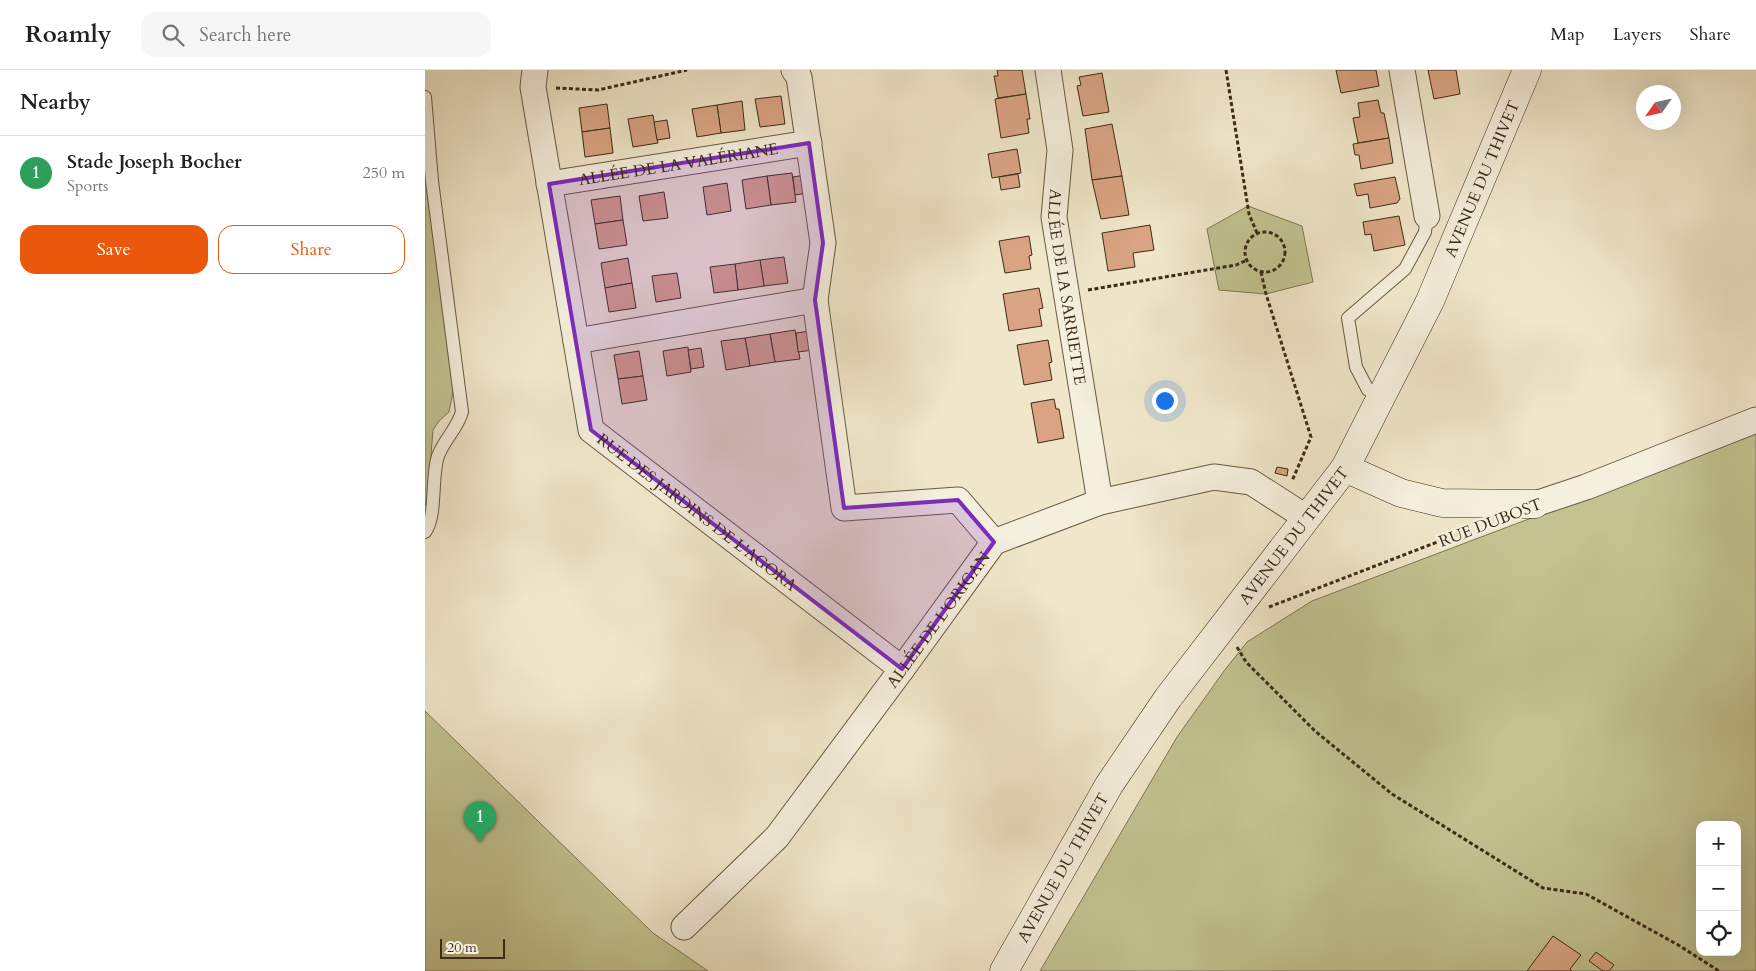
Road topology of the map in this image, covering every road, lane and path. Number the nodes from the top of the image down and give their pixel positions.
1 (687, 70) edge
2 (795, 70) edge
3 (1048, 70) edge
4 (1226, 70) edge
5 (1402, 70) edge
6 (1527, 70) edge
7 (534, 78) edge
8 (425, 97) edge
9 (809, 144) junction
10 (549, 184) junction
11 (1427, 216) joint
12 (1257, 233) junction
13 (1247, 260) junction
14 (1261, 272) junction
15 (1066, 294) junction
16 (815, 300) junction
17 (576, 341) junction
18 (1368, 390) dead end
19 (1756, 420) edge
20 (1345, 468) junction
21 (1100, 502) junction
22 (1283, 502) junction
23 (1535, 504) joint
24 (1307, 518) junction
25 (1480, 526) dead end
26 (425, 532) edge
27 (994, 542) junction
28 (1261, 611) dead end
29 (1224, 625) junction
30 (902, 669) junction
31 (684, 927) dead end
32 (1004, 971) edge
33 (1719, 971) edge

1 - 7 path
2 - 9 street
3 - 15 street, ALLÉE DE LA SARRIETTE
4 - 12 path
5 - 11 street
6 - 20 main road, AVENUE DU THIVET
7 - 10 street, RUE DES JARDINS DE L'AGORA
8 - 26 lane
9 - 10 street, ALLÉE DE LA VALÉRIANE
9 - 16 street
10 - 17 street, RUE DES JARDINS DE L'AGORA
11 - 18 lane
12 - 13 path
12 - 14 path
13 - 14 path
13 - 15 path
14 - 22 path
15 - 21 street, ALLÉE DE LA SARRIETTE
16 - 17 street
16 - 27 street
17 - 30 street, RUE DES JARDINS DE L'AGORA
19 - 23 street, RUE DUBOST
20 - 23 main road
20 - 24 main road, AVENUE DU THIVET
21 - 22 street, ALLÉE DE L'ORIGAN
21 - 27 street, ALLÉE DE L'ORIGAN
22 - 24 street, ALLÉE DE L'ORIGAN
24 - 29 main road, AVENUE DU THIVET
25 - 28 path, RUE DUBOST
27 - 30 street, ALLÉE DE L'ORIGAN
29 - 32 main road, AVENUE DU THIVET
29 - 33 path
30 - 31 street, ALLÉE DE L'ORIGAN

